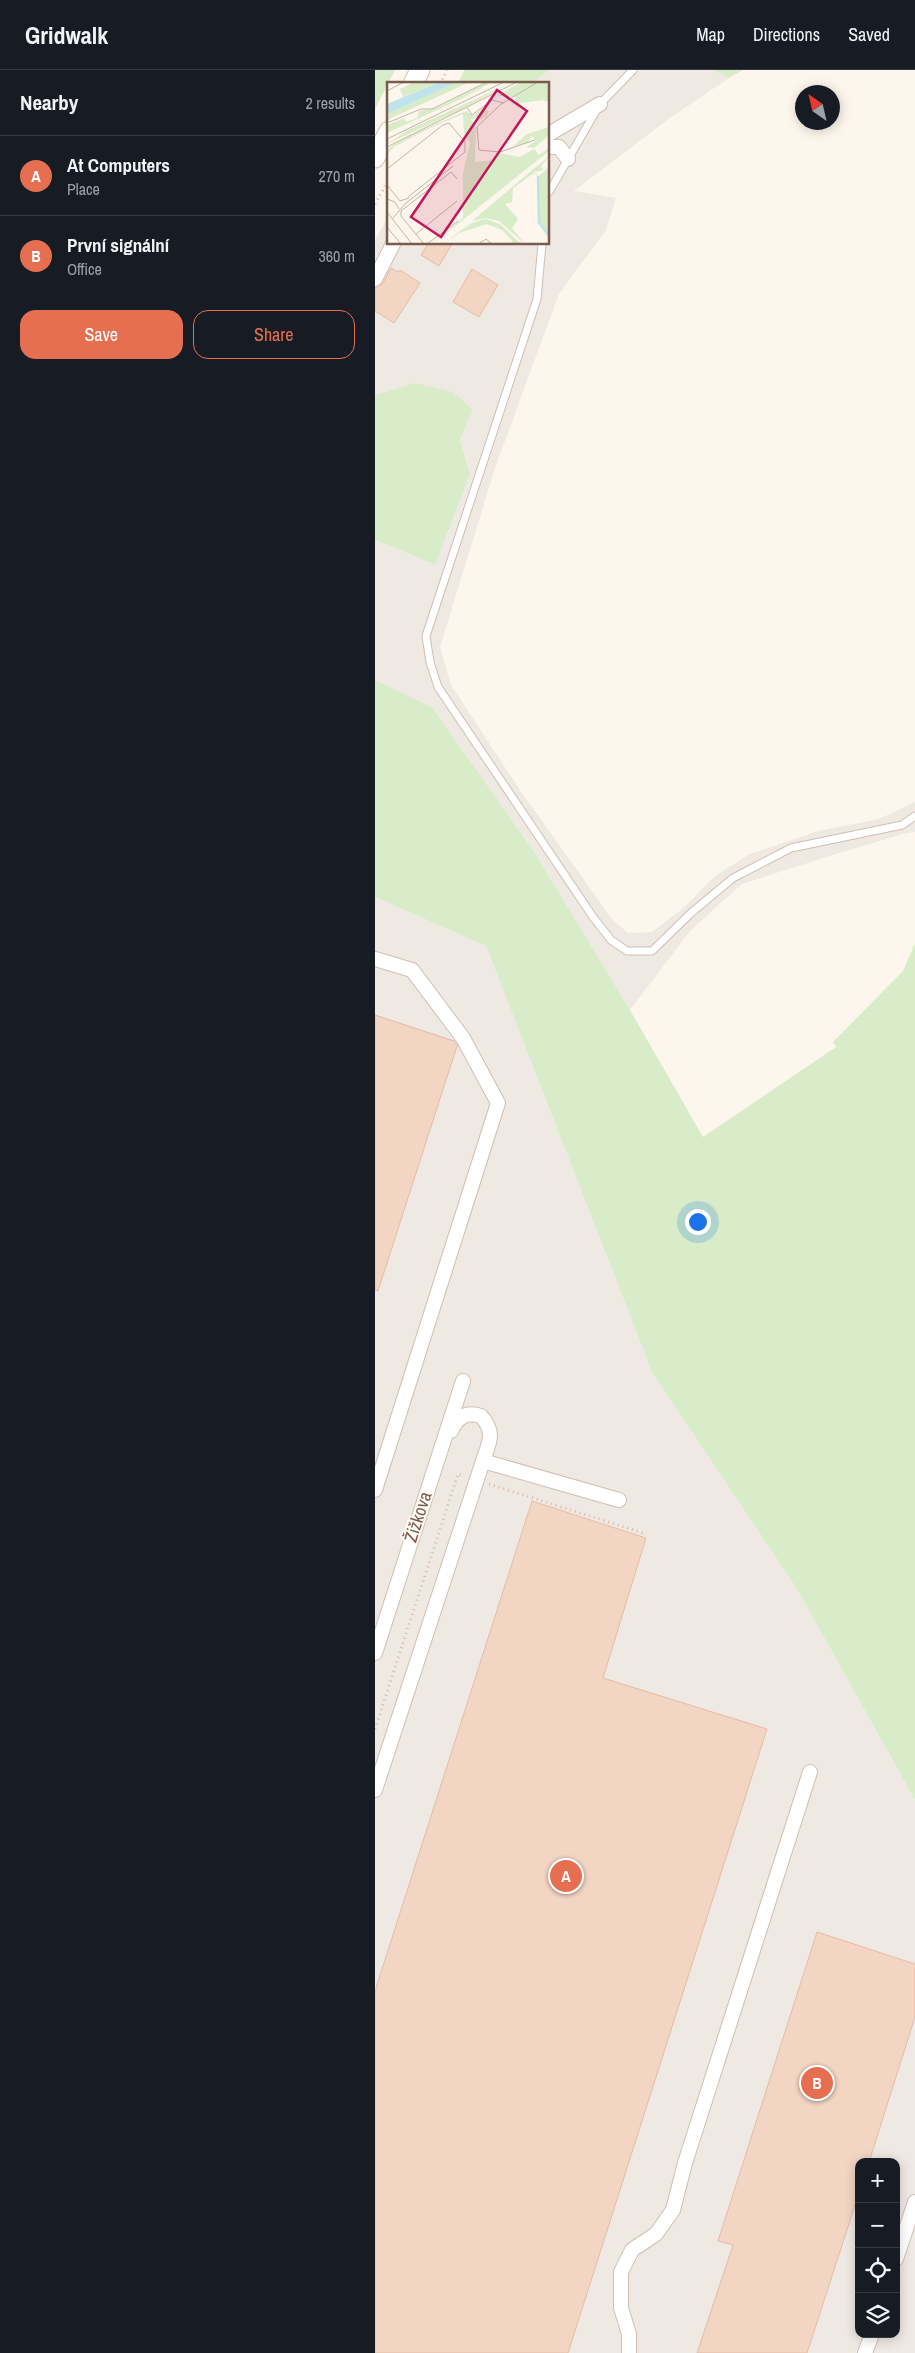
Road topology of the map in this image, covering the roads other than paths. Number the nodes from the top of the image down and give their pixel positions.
1 (420, 70) edge
2 (633, 70) edge
3 (414, 82) edge
4 (600, 104) junction
5 (550, 133) edge
6 (387, 135) edge
7 (550, 147) edge
8 (375, 158) edge
9 (568, 159) junction
10 (550, 190) edge
11 (392, 245) edge
12 (542, 245) edge
13 (375, 279) edge
14 (915, 816) edge
15 (375, 959) edge
16 (463, 1381) dead end
17 (439, 1451) junction
18 (483, 1461) junction
19 (375, 1490) edge
20 (619, 1500) dead end
21 (375, 1654) edge
22 (810, 1772) dead end
23 (375, 1790) edge
24 (915, 2202) edge
25 (900, 2248) edge
26 (871, 2338) edge
27 (629, 2353) edge
28 (865, 2353) edge

1 - 3 main road
2 - 4 lane
4 - 5 street
4 - 9 lane
6 - 8 main road
7 - 9 street
9 - 10 lane
11 - 13 street
12 - 14 lane
15 - 19 street
16 - 17 street, Žižkova
17 - 18 street
17 - 21 street, Žižkova
18 - 20 street
18 - 23 street
22 - 27 street
24 - 25 street
26 - 28 street

